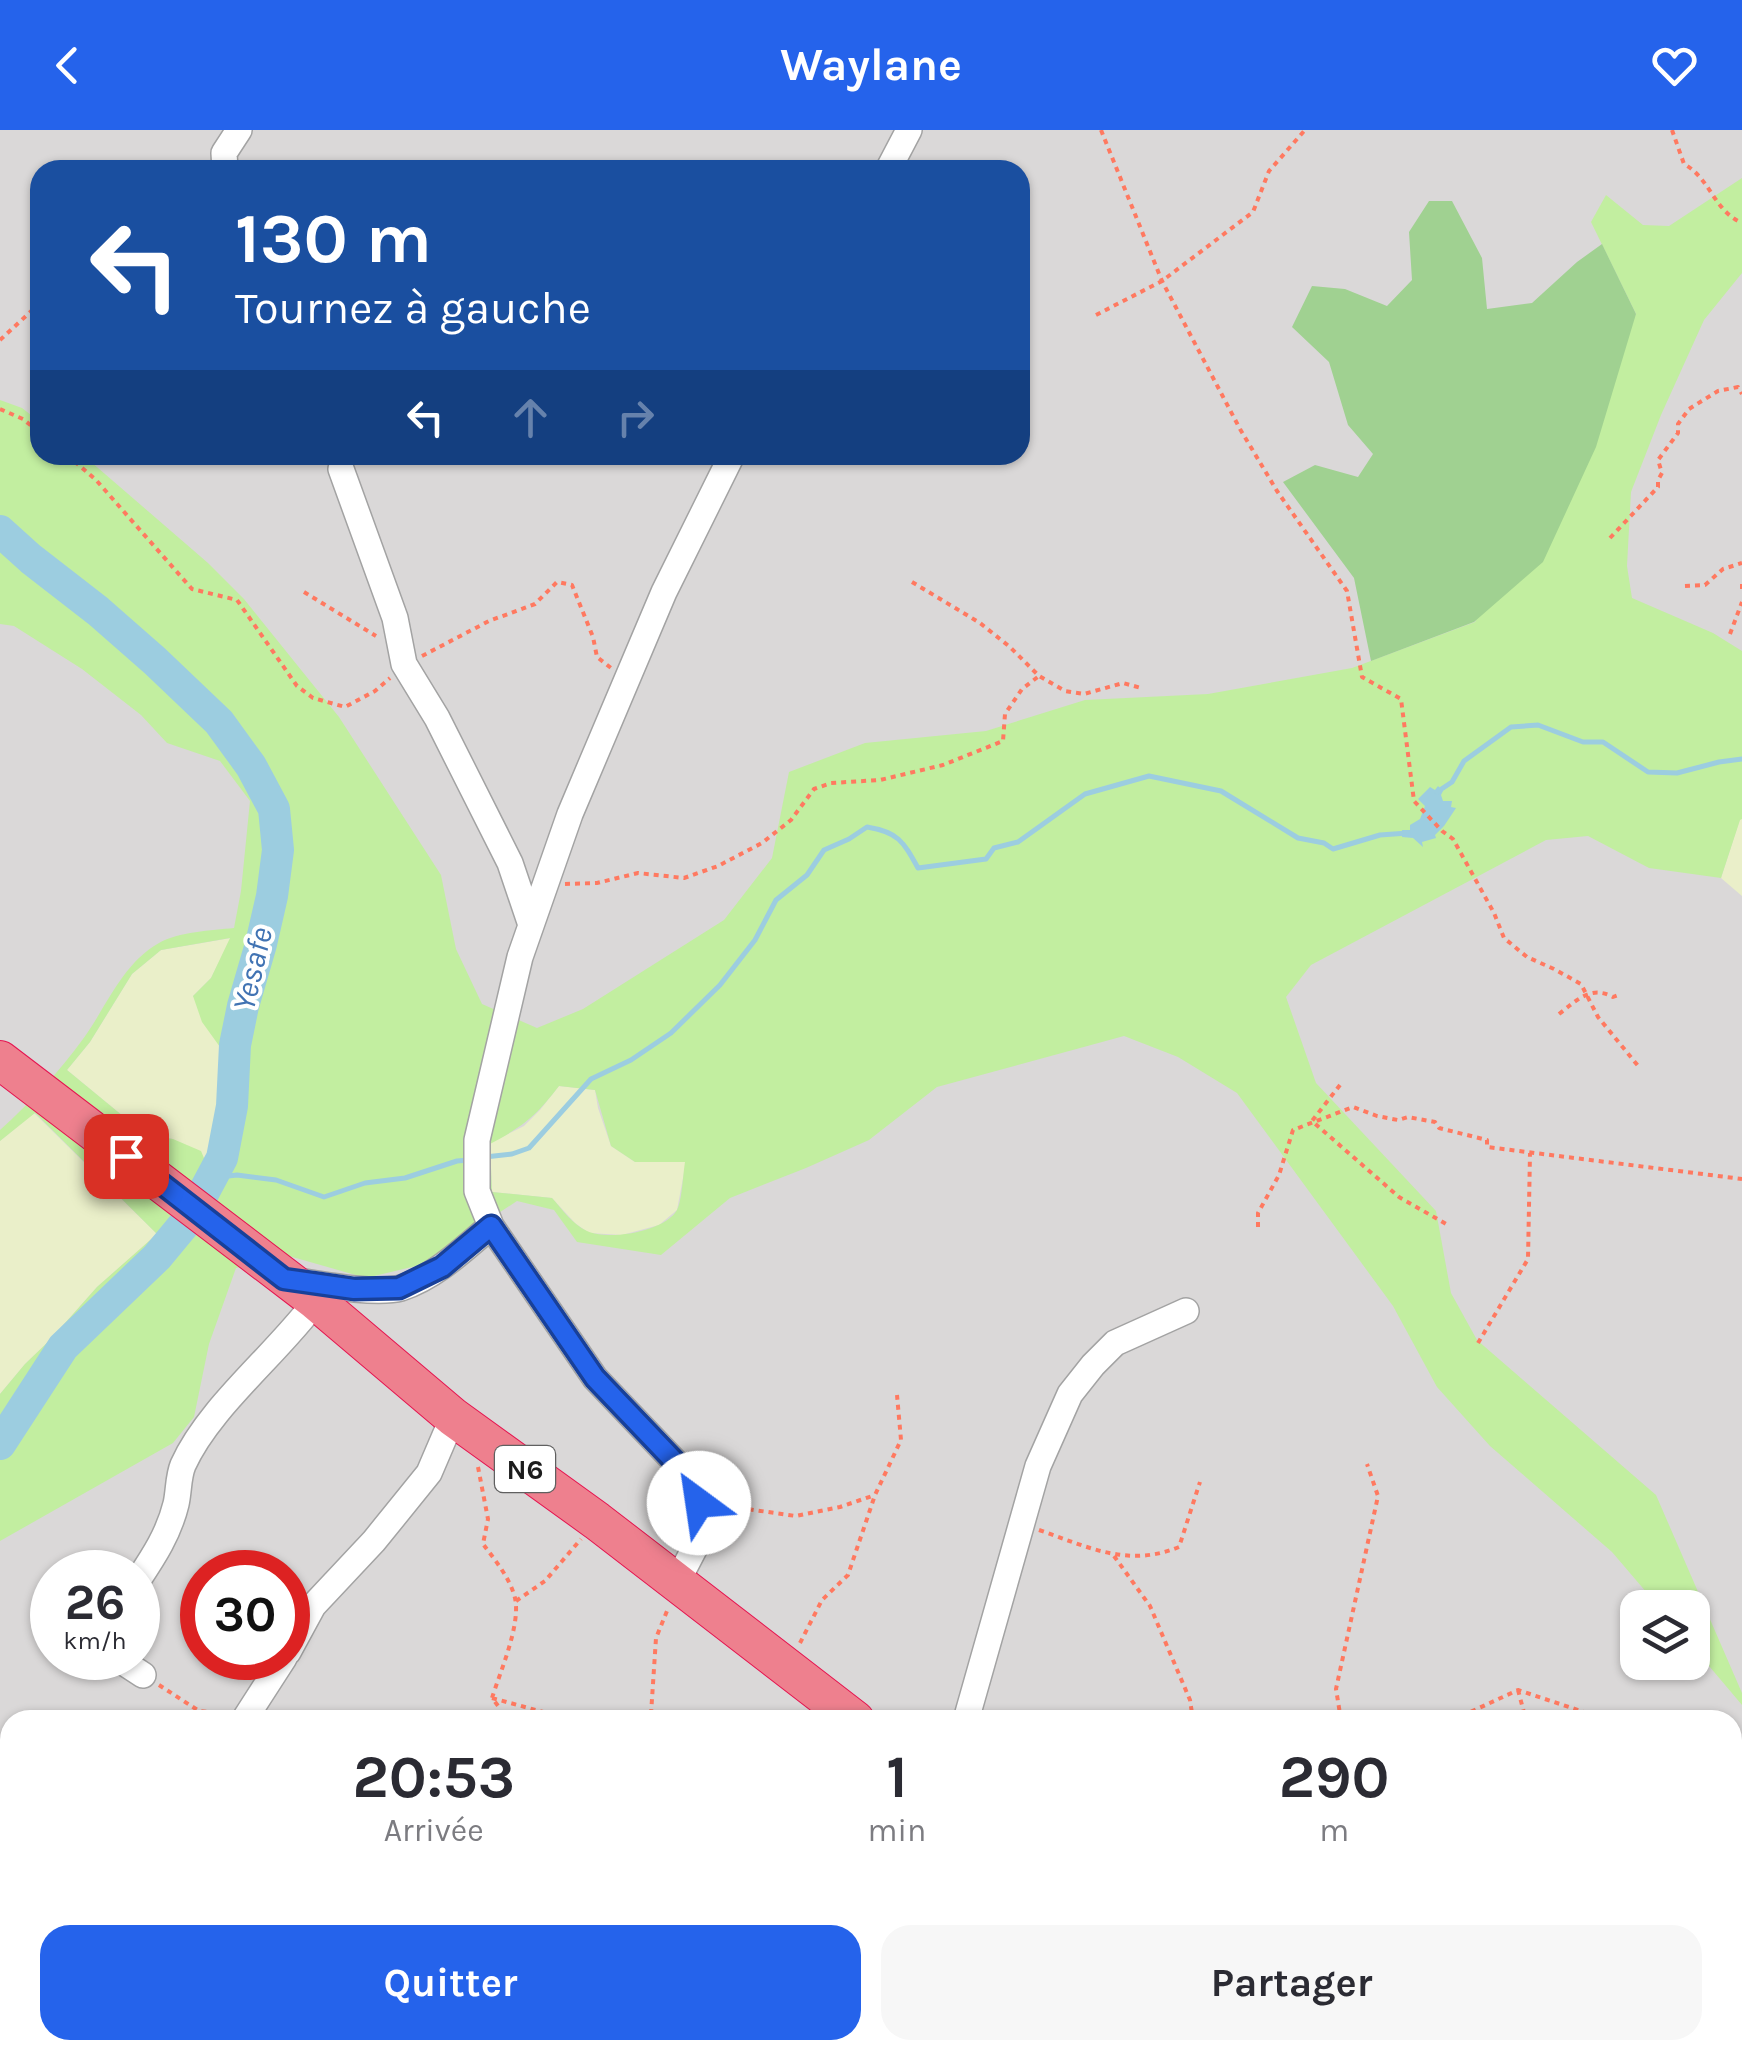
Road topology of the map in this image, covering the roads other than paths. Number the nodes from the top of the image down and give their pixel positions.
1 (239, 130) edge
2 (909, 130) edge
3 (224, 160) edge
4 (893, 160) edge
5 (727, 465) edge
6 (341, 469) dead end
7 (531, 925) junction
8 (0, 1060) edge
9 (491, 1226) junction
10 (284, 1279) junction
11 (316, 1302) junction
12 (1186, 1311) dead end
13 (454, 1417) junction
14 (157, 1550) edge
15 (677, 1582) junction
16 (310, 1611) edge
17 (270, 1680) edge
18 (251, 1710) edge
19 (841, 1710) edge
20 (969, 1710) edge

1 - 3 street
2 - 4 street
5 - 7 street
6 - 7 street
7 - 9 street
8 - 10 highway, N6
9 - 10 street
9 - 15 street
10 - 11 highway, N6
11 - 13 highway, N6
11 - 14 street
12 - 20 street
13 - 15 highway, N6
13 - 16 street
15 - 19 highway, N6
17 - 18 street

